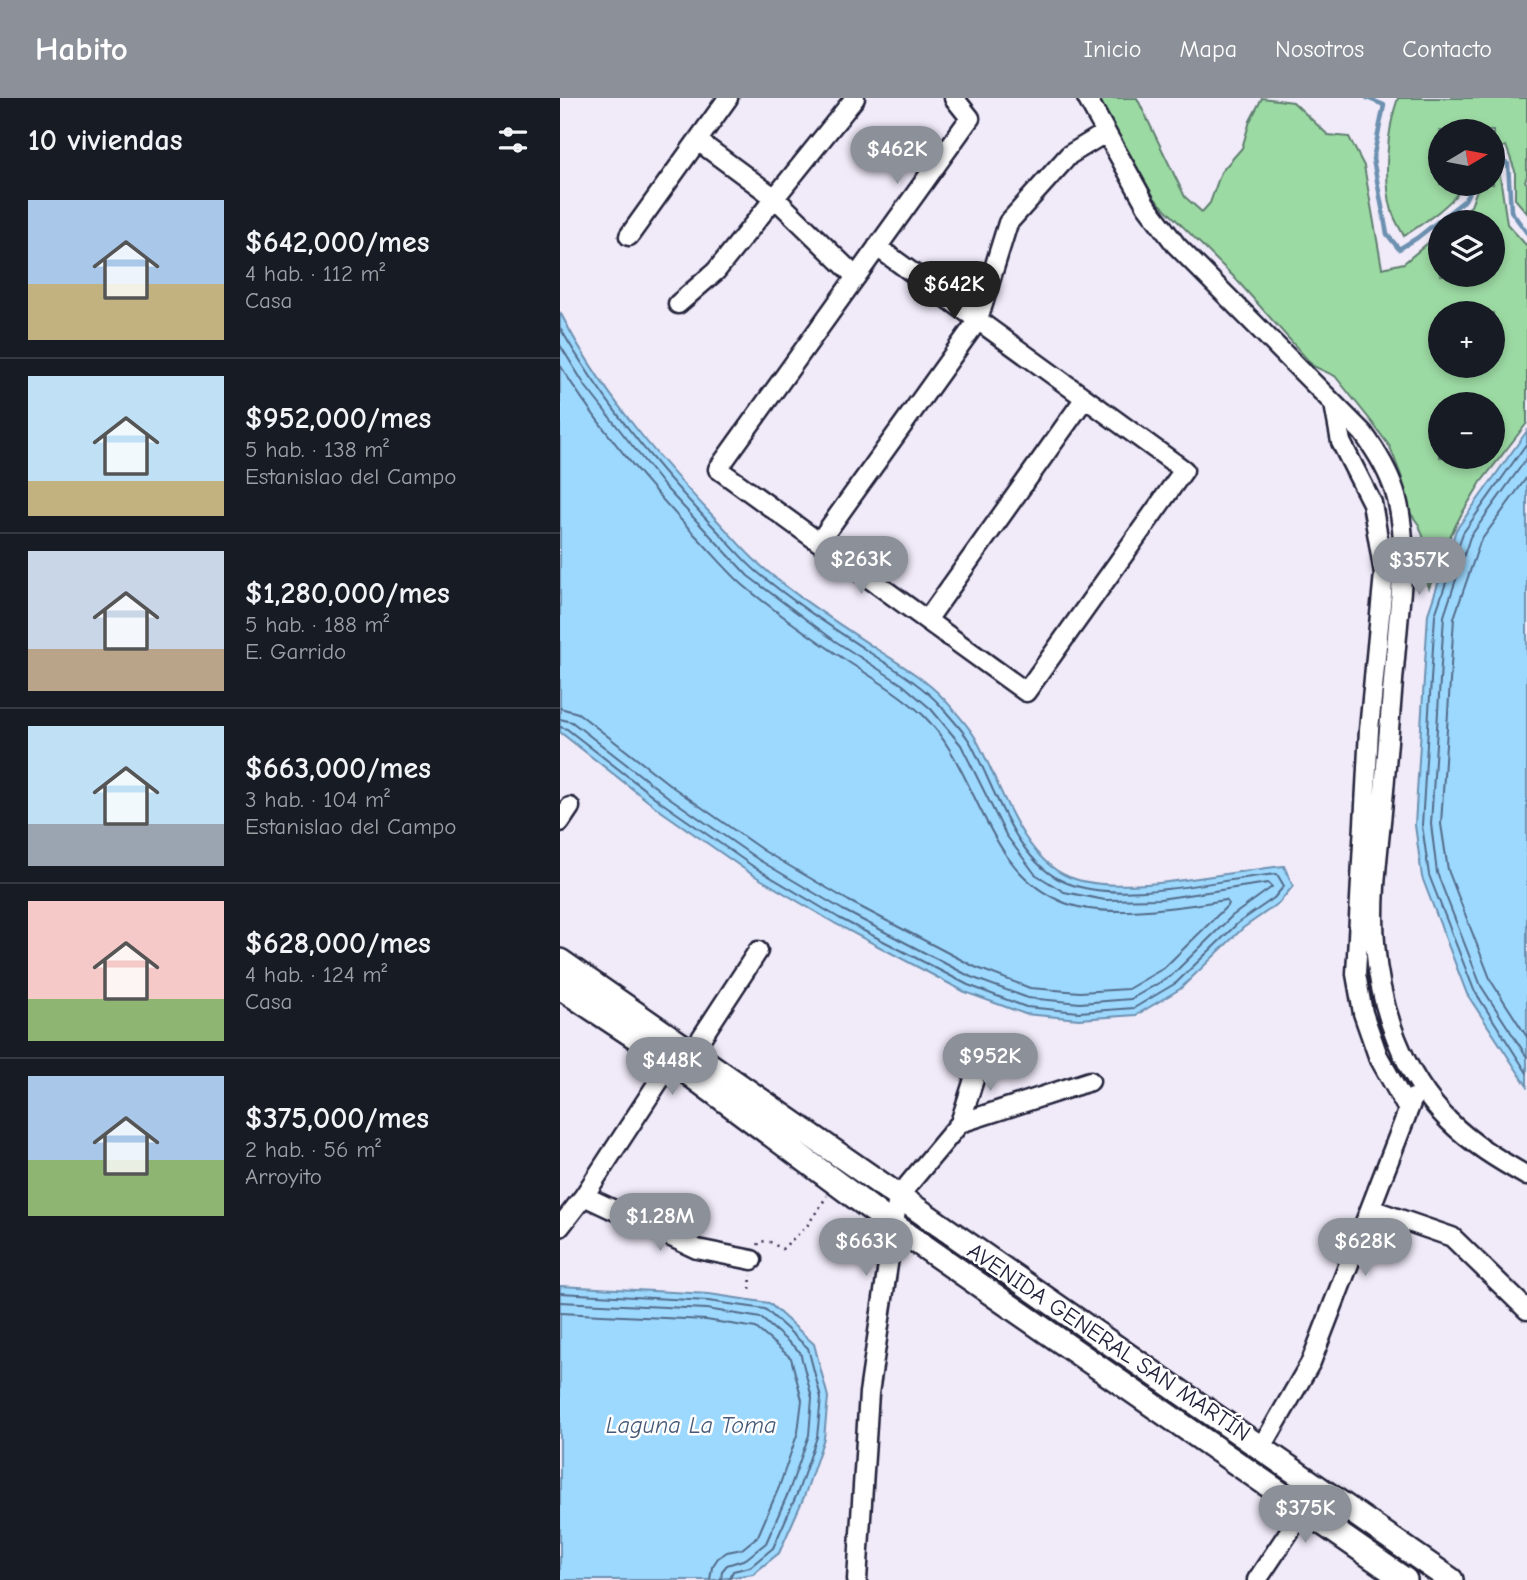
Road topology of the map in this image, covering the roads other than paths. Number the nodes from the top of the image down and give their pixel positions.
1 (728, 98) edge
2 (855, 98) edge
3 (954, 98) edge
4 (1087, 98) edge
5 (1105, 133) junction
6 (698, 141) junction
7 (775, 198) junction
8 (629, 236) dead end
9 (877, 247) junction
10 (856, 277) junction
11 (678, 304) dead end
12 (978, 320) junction
13 (1085, 398) junction
14 (1334, 404) junction
15 (819, 542) junction
16 (927, 620) junction
17 (758, 951) dead end
18 (560, 961) edge
19 (560, 987) edge
20 (983, 1051) dead end
21 (682, 1056) junction
22 (1090, 1081) dead end
23 (1420, 1084) junction
24 (1407, 1108) junction
25 (960, 1123) junction
26 (1527, 1176) edge
27 (584, 1196) junction
28 (898, 1197) junction
29 (1371, 1209) junction
30 (893, 1225) junction
31 (560, 1227) edge
32 (752, 1261) road end
33 (1527, 1310) edge
34 (1262, 1447) junction
35 (1319, 1487) junction
36 (1305, 1510) junction
37 (857, 1580) edge
38 (1257, 1580) edge
39 (1405, 1580) edge
40 (1451, 1580) edge

1 - 6 street
2 - 7 street
3 - 9 street
4 - 5 street
5 - 12 street
5 - 14 street
6 - 7 street
6 - 8 street
7 - 10 street
7 - 11 street
9 - 10 street
9 - 12 street
10 - 15 street
12 - 13 street
12 - 15 street
13 - 16 street
13 - 16 street
14 - 23 street
14 - 24 street
15 - 16 street
17 - 21 street
18 - 21 main road, AVENIDA GENERAL SAN MARTÍN
19 - 21 main road, AVENIDA GENERAL SAN MARTÍN
20 - 25 street
21 - 27 street
21 - 28 main road, AVENIDA GENERAL SAN MARTÍN
21 - 30 main road, AVENIDA GENERAL SAN MARTÍN
22 - 25 street
23 - 24 street
23 - 26 street
24 - 29 street
25 - 28 street
27 - 31 street
27 - 32 street
28 - 30 street
28 - 34 main road, AVENIDA GENERAL SAN MARTÍN
29 - 33 street
29 - 34 street
30 - 36 main road, AVENIDA GENERAL SAN MARTÍN
30 - 37 street
34 - 35 main road, AVENIDA GENERAL SAN MARTÍN
35 - 36 street
35 - 40 main road, AVENIDA GENERAL SAN MARTÍN
36 - 38 street
36 - 39 main road, AVENIDA GENERAL SAN MARTÍN

